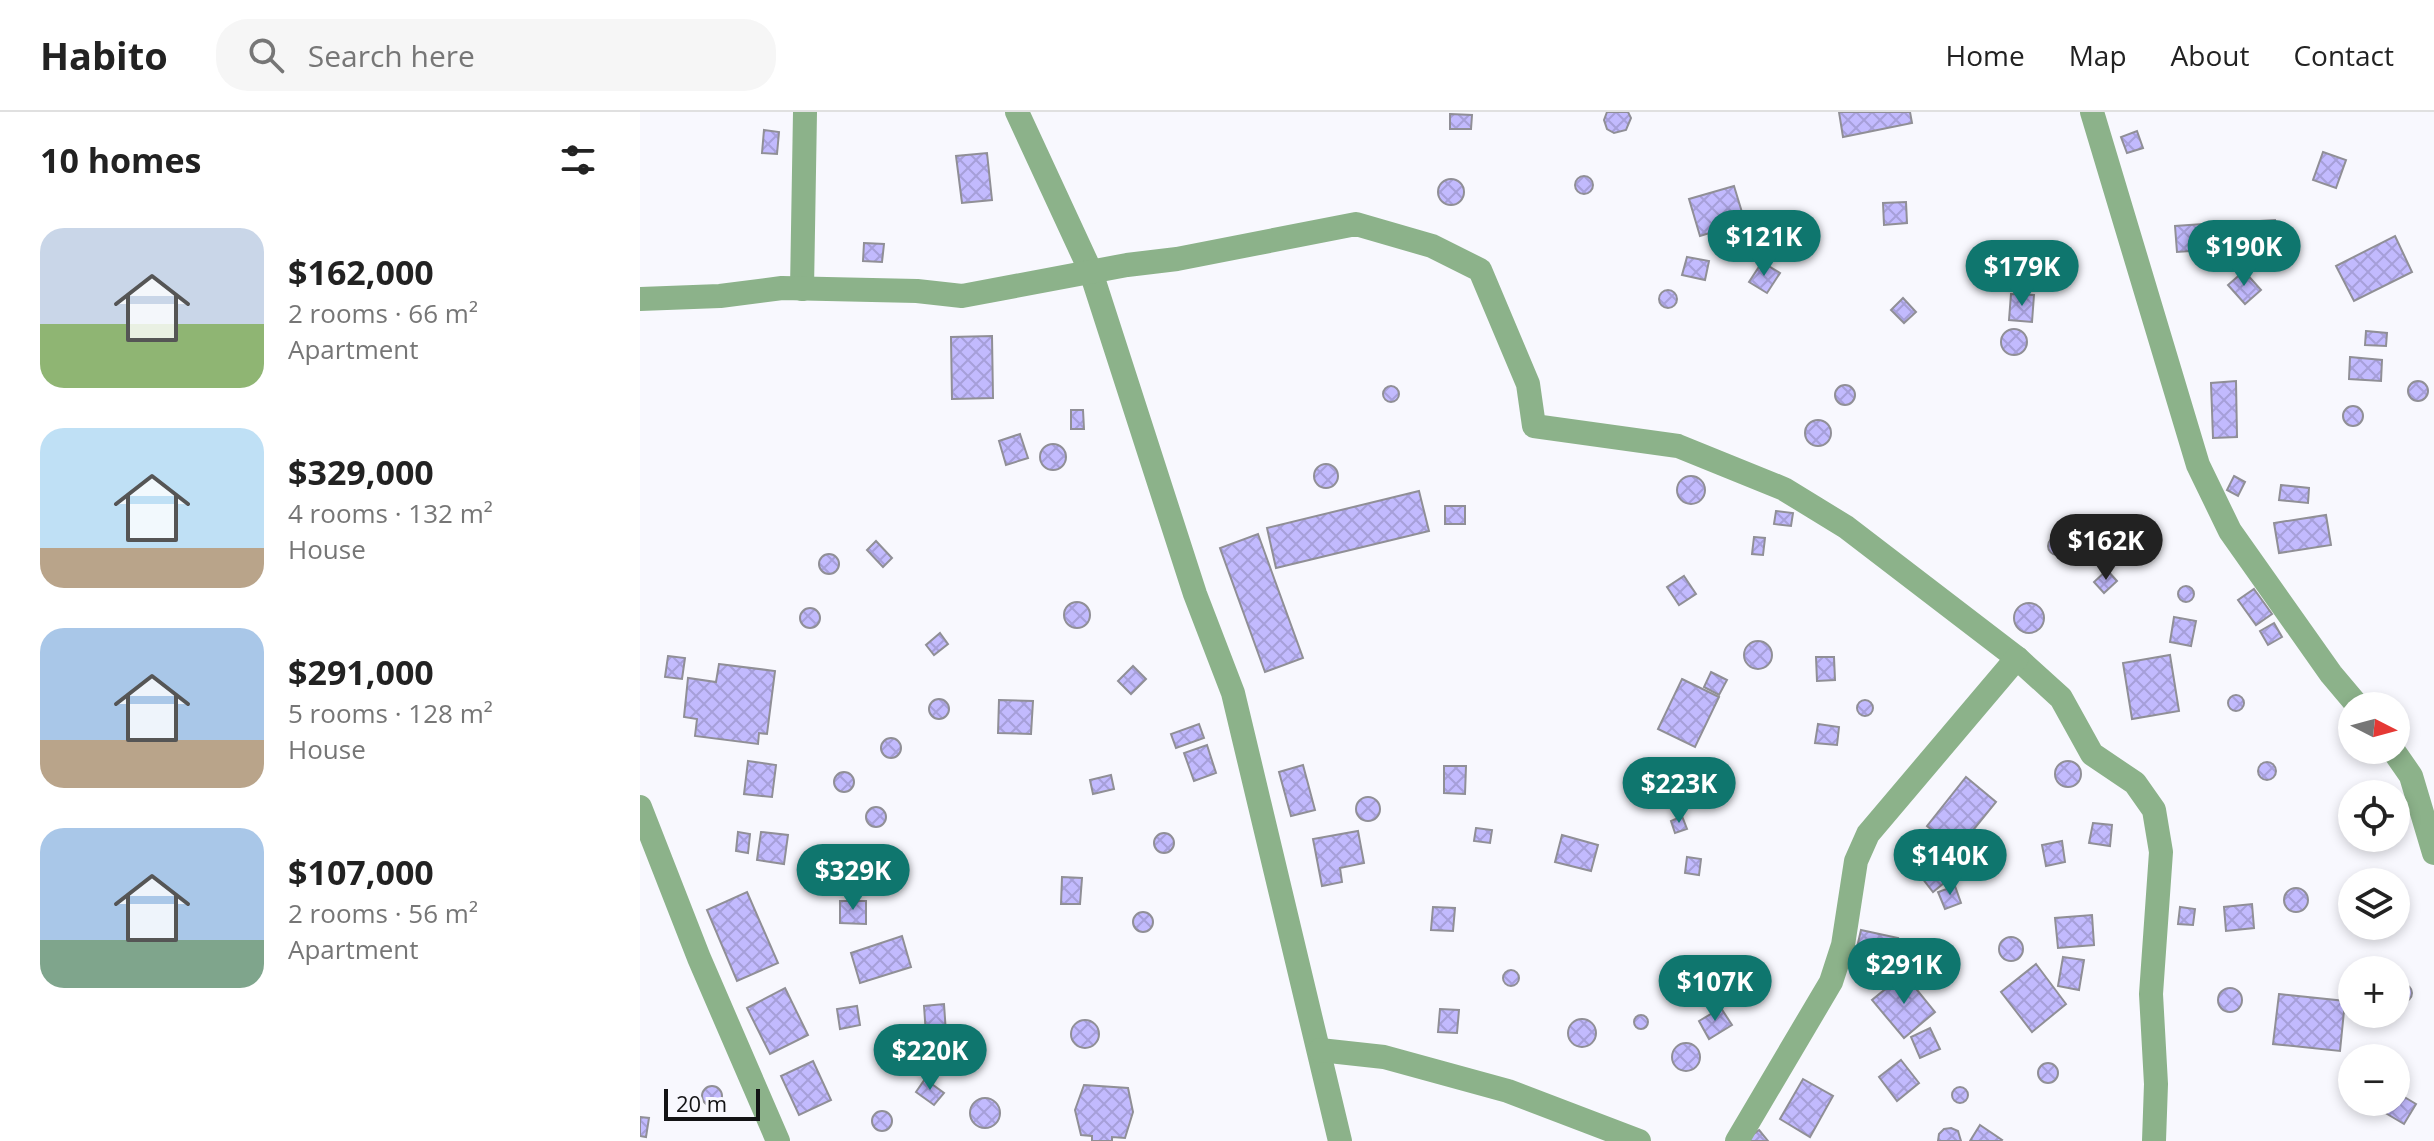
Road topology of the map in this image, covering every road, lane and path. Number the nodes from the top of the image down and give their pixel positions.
1 (805, 112) edge
2 (1017, 112) edge
3 (2092, 112) edge
4 (1091, 272) junction
5 (802, 289) junction
6 (640, 299) edge
7 (2017, 658) junction
8 (2346, 692) edge
9 (2403, 764) edge
10 (640, 807) edge
11 (2434, 853) edge
12 (1320, 1050) junction
13 (778, 1141) edge
14 (1340, 1141) edge
15 (1639, 1141) edge
16 (1737, 1141) edge
17 (2154, 1141) edge

1 - 5 street
2 - 4 street
3 - 8 street
4 - 5 street
4 - 7 street
4 - 12 street
5 - 6 street
7 - 16 street
7 - 17 street
9 - 11 street
10 - 13 street
12 - 14 street
12 - 15 street

